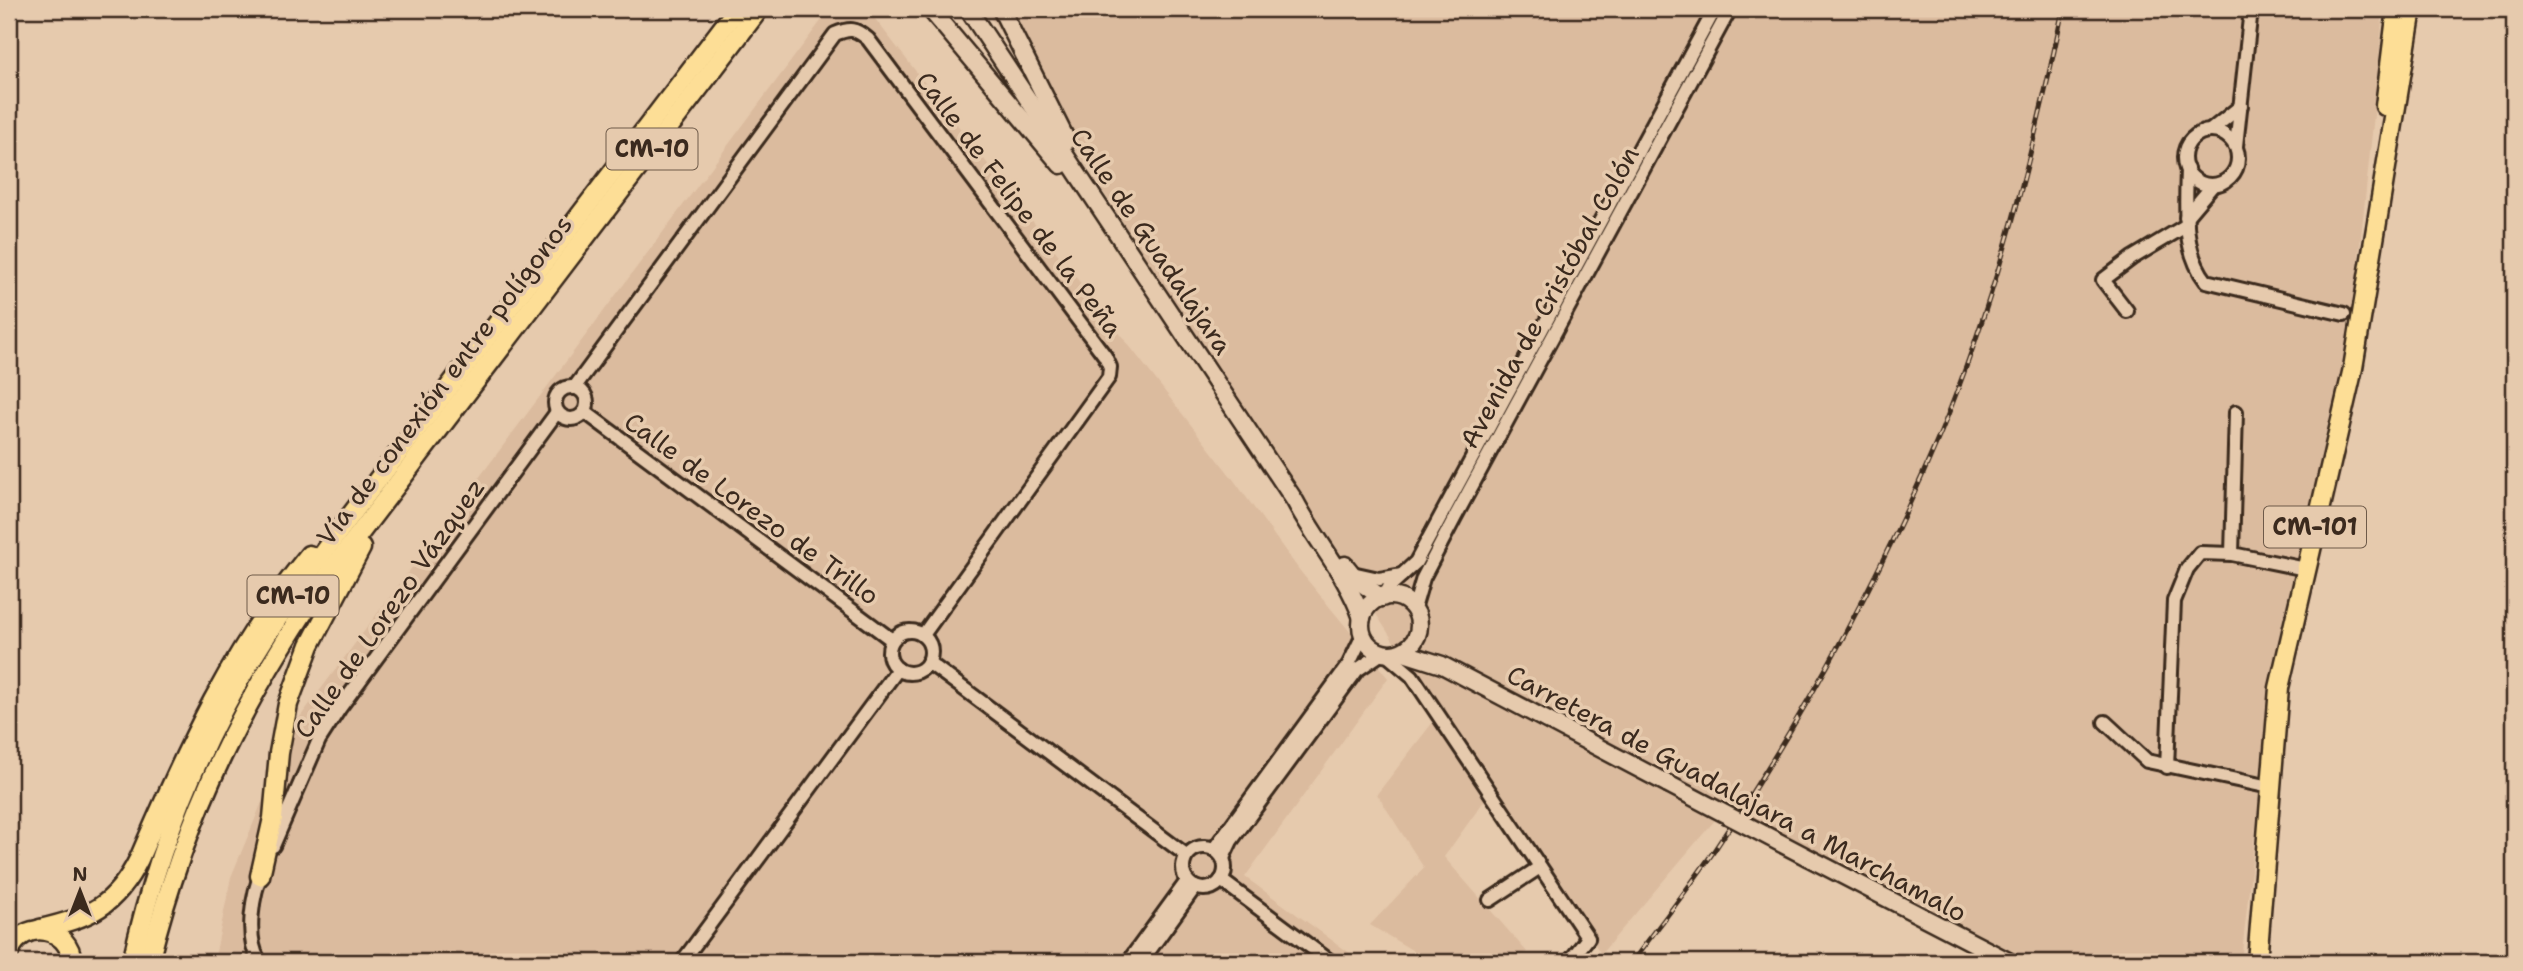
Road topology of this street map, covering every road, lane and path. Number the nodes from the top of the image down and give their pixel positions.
1 (737, 9) edge
2 (759, 9) edge
3 (930, 9) edge
4 (968, 9) edge
5 (1001, 9) edge
6 (1716, 9) edge
7 (1730, 9) edge
8 (2251, 9) edge
9 (2397, 9) edge
10 (2412, 9) edge
11 (2425, 9) edge
12 (2241, 106) junction
13 (2210, 131) junction
14 (2236, 146) junction
15 (2187, 170) junction
16 (2213, 185) junction
17 (2187, 221) junction
18 (1132, 253) junction
19 (535, 274) junction
20 (546, 289) junction
21 (2366, 289) junction
22 (2127, 311) dead end
23 (2344, 314) dead end
24 (1183, 331) junction
25 (574, 388) junction
26 (557, 412) junction
27 (584, 412) junction
28 (2236, 412) dead end
29 (1295, 501) junction
30 (2232, 554) junction
31 (2306, 569) junction
32 (1350, 572) junction
33 (1403, 575) junction
34 (1382, 598) junction
35 (1414, 609) junction
36 (1362, 618) junction
37 (923, 635) junction
38 (1363, 635) junction
39 (1417, 636) junction
40 (892, 640) junction
41 (1396, 652) junction
42 (928, 662) junction
43 (1443, 665) junction
44 (898, 669) junction
45 (1412, 676) junction
46 (2105, 722) dead end
47 (2167, 767) junction
48 (2270, 787) junction
49 (1219, 853) junction
50 (1186, 856) junction
51 (1540, 867) junction
52 (260, 876) junction
53 (2263, 878) junction
54 (1221, 880) junction
55 (1191, 884) junction
56 (1490, 900) dead end
57 (40, 929) junction
58 (9, 951) edge
59 (75, 959) edge
60 (259, 961) edge
61 (132, 962) edge
62 (149, 962) edge
63 (248, 962) edge
64 (265, 962) edge
65 (682, 962) edge
66 (1128, 962) edge
67 (1142, 962) edge
68 (1331, 962) edge
69 (1569, 962) edge
70 (2010, 962) edge
71 (2249, 962) edge
72 (2257, 962) edge

1 - 19 main road, Vía de conexión entre polígonos / CM-10
2 - 20 main road, Vía de conexión entre polígonos / CM-10
3 - 18 main road
4 - 18 main road, Calle de Guadalajara
5 - 24 main road
6 - 33 street, Avenida de Cristóbal Colón
7 - 35 street, Avenida de Cristóbal Colón
8 - 12 street
9 - 21 main road
10 - 21 main road, CM-101
11 - 21 main road
12 - 13 street
12 - 14 street
13 - 14 street
13 - 15 street
14 - 16 street
15 - 16 street
15 - 17 street
16 - 17 street
17 - 22 street
17 - 23 street
18 - 24 main road, Calle de Guadalajara
19 - 57 main road, CM-10
19 - 61 main road, Vía de conexión entre polígonos / CM-10
20 - 52 main road, CM-10
20 - 62 main road, Vía de conexión entre polígonos / CM-10
21 - 31 main road, CM-101
24 - 29 main road, Calle de Guadalajara
25 - 26 street
25 - 27 street
25 - 37 street, Calle de Felipe de la Peña
26 - 27 street
26 - 52 street, Calle de Lorezo Vázquez
27 - 40 street, Calle de Lorezo de Trillo
28 - 30 street
29 - 32 main road, Calle de Guadalajara
29 - 36 main road, Calle de Guadalajara
30 - 31 street
30 - 47 street
31 - 48 main road, CM-101
32 - 33 street
32 - 34 main road, Calle de Guadalajara
33 - 34 street, Avenida de Cristóbal Colón
34 - 35 main road
34 - 36 main road
35 - 39 main road
36 - 38 main road
37 - 40 street
37 - 42 street
38 - 41 main road
38 - 49 street
39 - 41 main road
39 - 43 main road, Carretera de Guadalajara a Marchamalo
40 - 44 street
41 - 43 main road, Carretera de Guadalajara a Marchamalo
41 - 45 street
41 - 45 street
41 - 49 street
42 - 44 street
42 - 50 street
43 - 70 main road, Carretera de Guadalajara a Marchamalo, bridge
44 - 65 street
45 - 51 street
46 - 47 street
47 - 48 street
48 - 53 main road, CM-101
49 - 50 street
49 - 54 street
50 - 55 street
51 - 56 street
51 - 69 street
52 - 60 street, Calle de Lorezo Vázquez
53 - 71 main road, CM-101
53 - 72 main road, CM-101
54 - 55 street
54 - 68 street
55 - 66 street
55 - 67 street
57 - 58 main road, CM-10
57 - 59 main road
60 - 63 street
60 - 64 street

